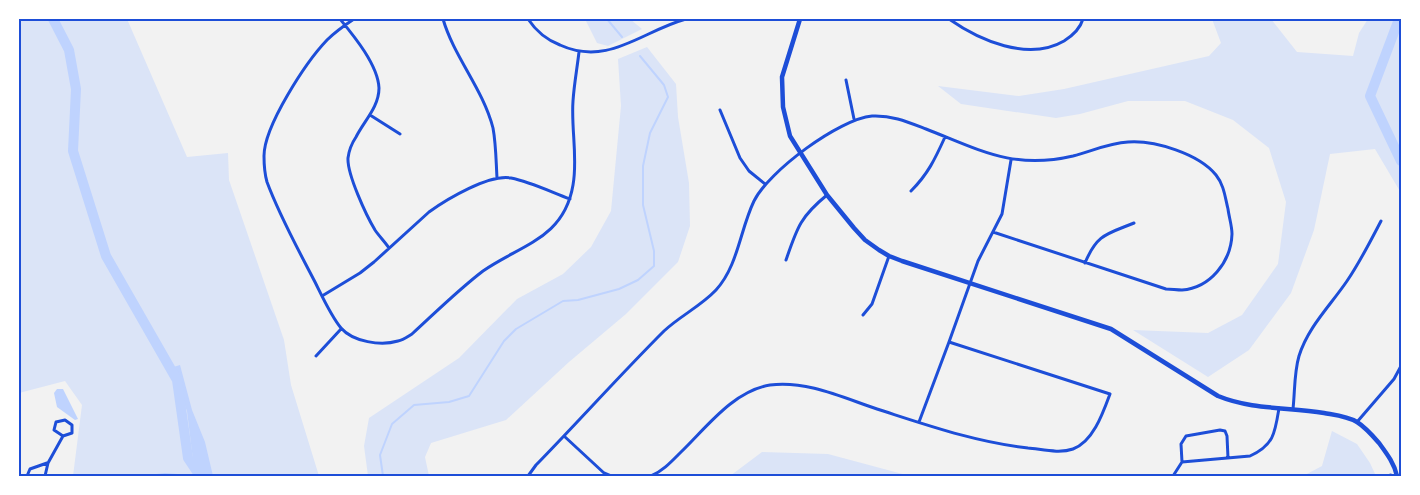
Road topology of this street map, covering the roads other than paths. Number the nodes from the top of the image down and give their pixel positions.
1 (340, 19) edge
2 (354, 19) edge
3 (442, 19) edge
4 (528, 19) edge
5 (686, 19) edge
6 (800, 19) edge
7 (949, 19) edge
8 (1084, 19) edge
9 (345, 25) junction
10 (579, 52) junction
11 (846, 80) dead end
12 (720, 110) dead end
13 (370, 115) junction
14 (854, 119) junction
15 (400, 134) dead end
16 (945, 137) junction
17 (800, 153) junction
18 (1011, 160) junction
19 (497, 178) junction
20 (765, 184) junction
21 (911, 192) dead end
22 (828, 195) junction
23 (570, 199) junction
24 (1381, 221) dead end
25 (1134, 223) dead end
26 (993, 232) junction
27 (390, 248) junction
28 (889, 256) junction
29 (786, 260) dead end
30 (1085, 263) junction
31 (969, 283) junction
32 (322, 296) junction
33 (863, 315) dead end
34 (342, 329) junction
35 (950, 342) junction
36 (316, 356) dead end
37 (1401, 366) edge
38 (1278, 408) junction
39 (1293, 409) junction
40 (918, 422) junction
41 (1357, 422) junction
42 (63, 436) junction
43 (564, 436) junction
44 (1228, 458) junction
45 (48, 462) junction
46 (1182, 462) junction
47 (27, 476) edge
48 (45, 476) edge
49 (528, 476) edge
50 (612, 476) edge
51 (651, 476) edge
52 (1173, 476) edge
53 (1398, 476) edge

1 - 9 street
2 - 9 street
3 - 19 street
4 - 10 street
5 - 10 street
6 - 17 street
7 - 8 street
9 - 13 street
9 - 32 street
10 - 23 street
11 - 14 street
12 - 20 street
13 - 15 street
13 - 27 street
14 - 16 street
14 - 17 street
16 - 18 street
16 - 21 street
17 - 20 street
17 - 22 street
18 - 26 street
18 - 30 street
19 - 23 street
19 - 27 street
20 - 43 street
22 - 28 street
22 - 29 street
23 - 34 street
24 - 39 street
25 - 30 street
26 - 30 street
26 - 31 street
27 - 32 street
28 - 31 street
28 - 33 street
31 - 35 street
31 - 38 street
32 - 34 street
34 - 36 street
35 - 40 street
35 - 40 street
37 - 41 street
38 - 39 street
38 - 44 street
39 - 41 street
40 - 51 street
41 - 53 street
42 - 42 street
42 - 45 street
43 - 49 street
43 - 50 street
44 - 46 street
44 - 46 street
45 - 47 street
45 - 48 street
46 - 52 street

